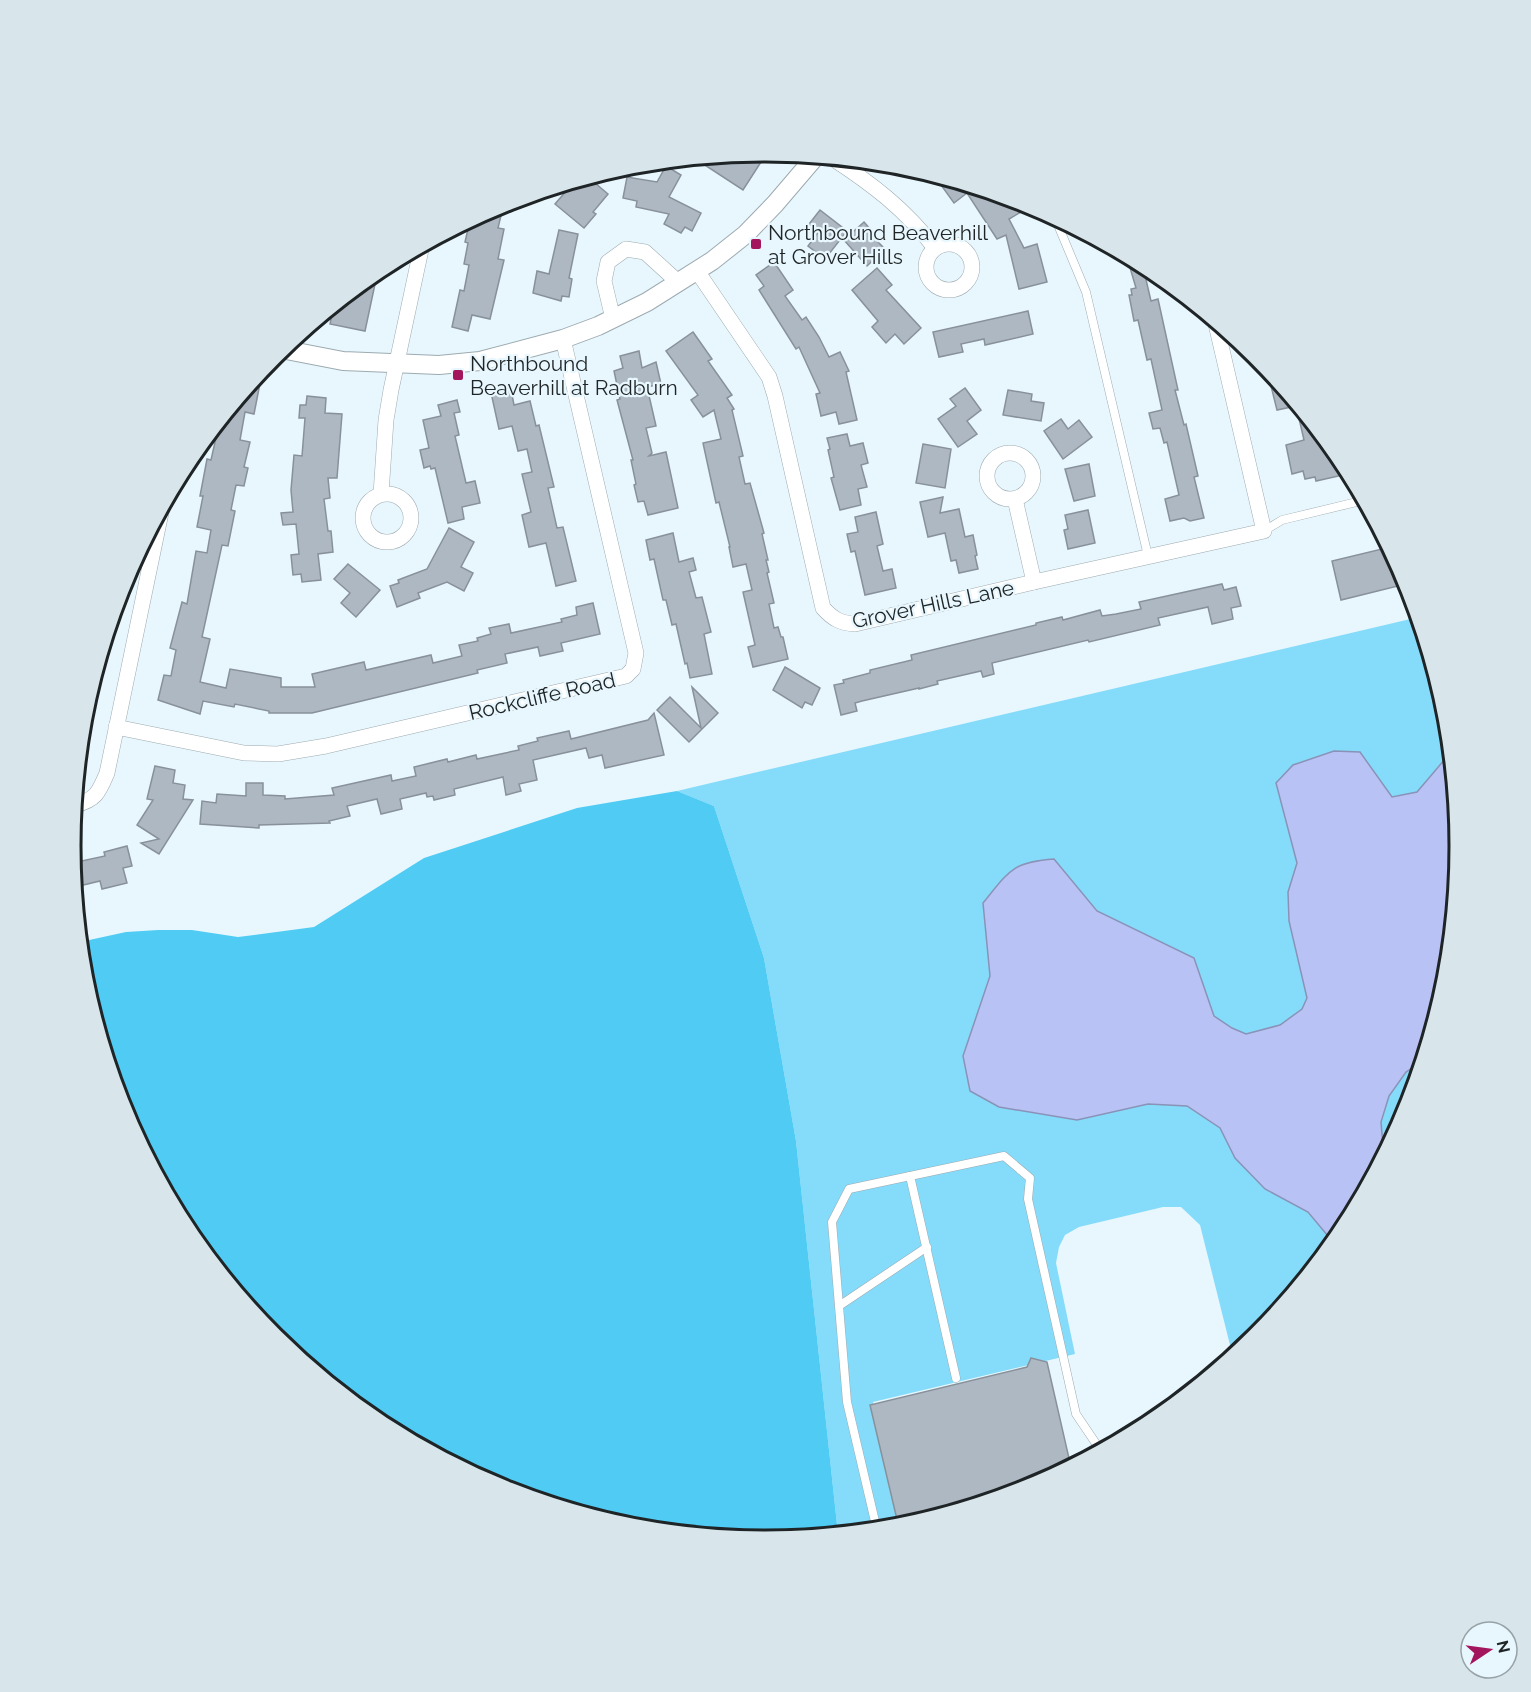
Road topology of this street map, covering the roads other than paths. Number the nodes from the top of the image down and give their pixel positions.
1 (810, 163) edge
2 (844, 166) edge
3 (1059, 228) edge
4 (935, 248) dead end
5 (420, 255) edge
6 (697, 271) junction
7 (678, 282) junction
8 (613, 319) junction
9 (1218, 332) edge
10 (563, 339) junction
11 (293, 351) edge
12 (396, 364) junction
13 (381, 495) dead end
14 (1015, 499) dead end
15 (1357, 502) edge
16 (1264, 531) junction
17 (1148, 556) junction
18 (145, 559) edge
19 (1034, 582) junction
20 (116, 727) junction
21 (82, 803) edge
22 (910, 1176) junction
23 (927, 1247) junction
24 (839, 1306) junction
25 (956, 1378) dead end
26 (1097, 1445) edge
27 (875, 1521) edge

1 - 6 street
2 - 4 street
3 - 17 lane
5 - 12 street
6 - 7 street
6 - 19 street, Grover Hills Lane
7 - 8 street
7 - 8 street
8 - 10 street
9 - 16 street
10 - 12 street
10 - 20 street, Rockcliffe Road
11 - 12 street
12 - 13 street
14 - 19 street
15 - 16 lane
16 - 17 street, Grover Hills Lane
17 - 19 street, Grover Hills Lane
18 - 20 street
20 - 21 street
22 - 23 lane
22 - 24 lane
22 - 26 lane
23 - 24 lane
23 - 25 lane
24 - 27 lane

